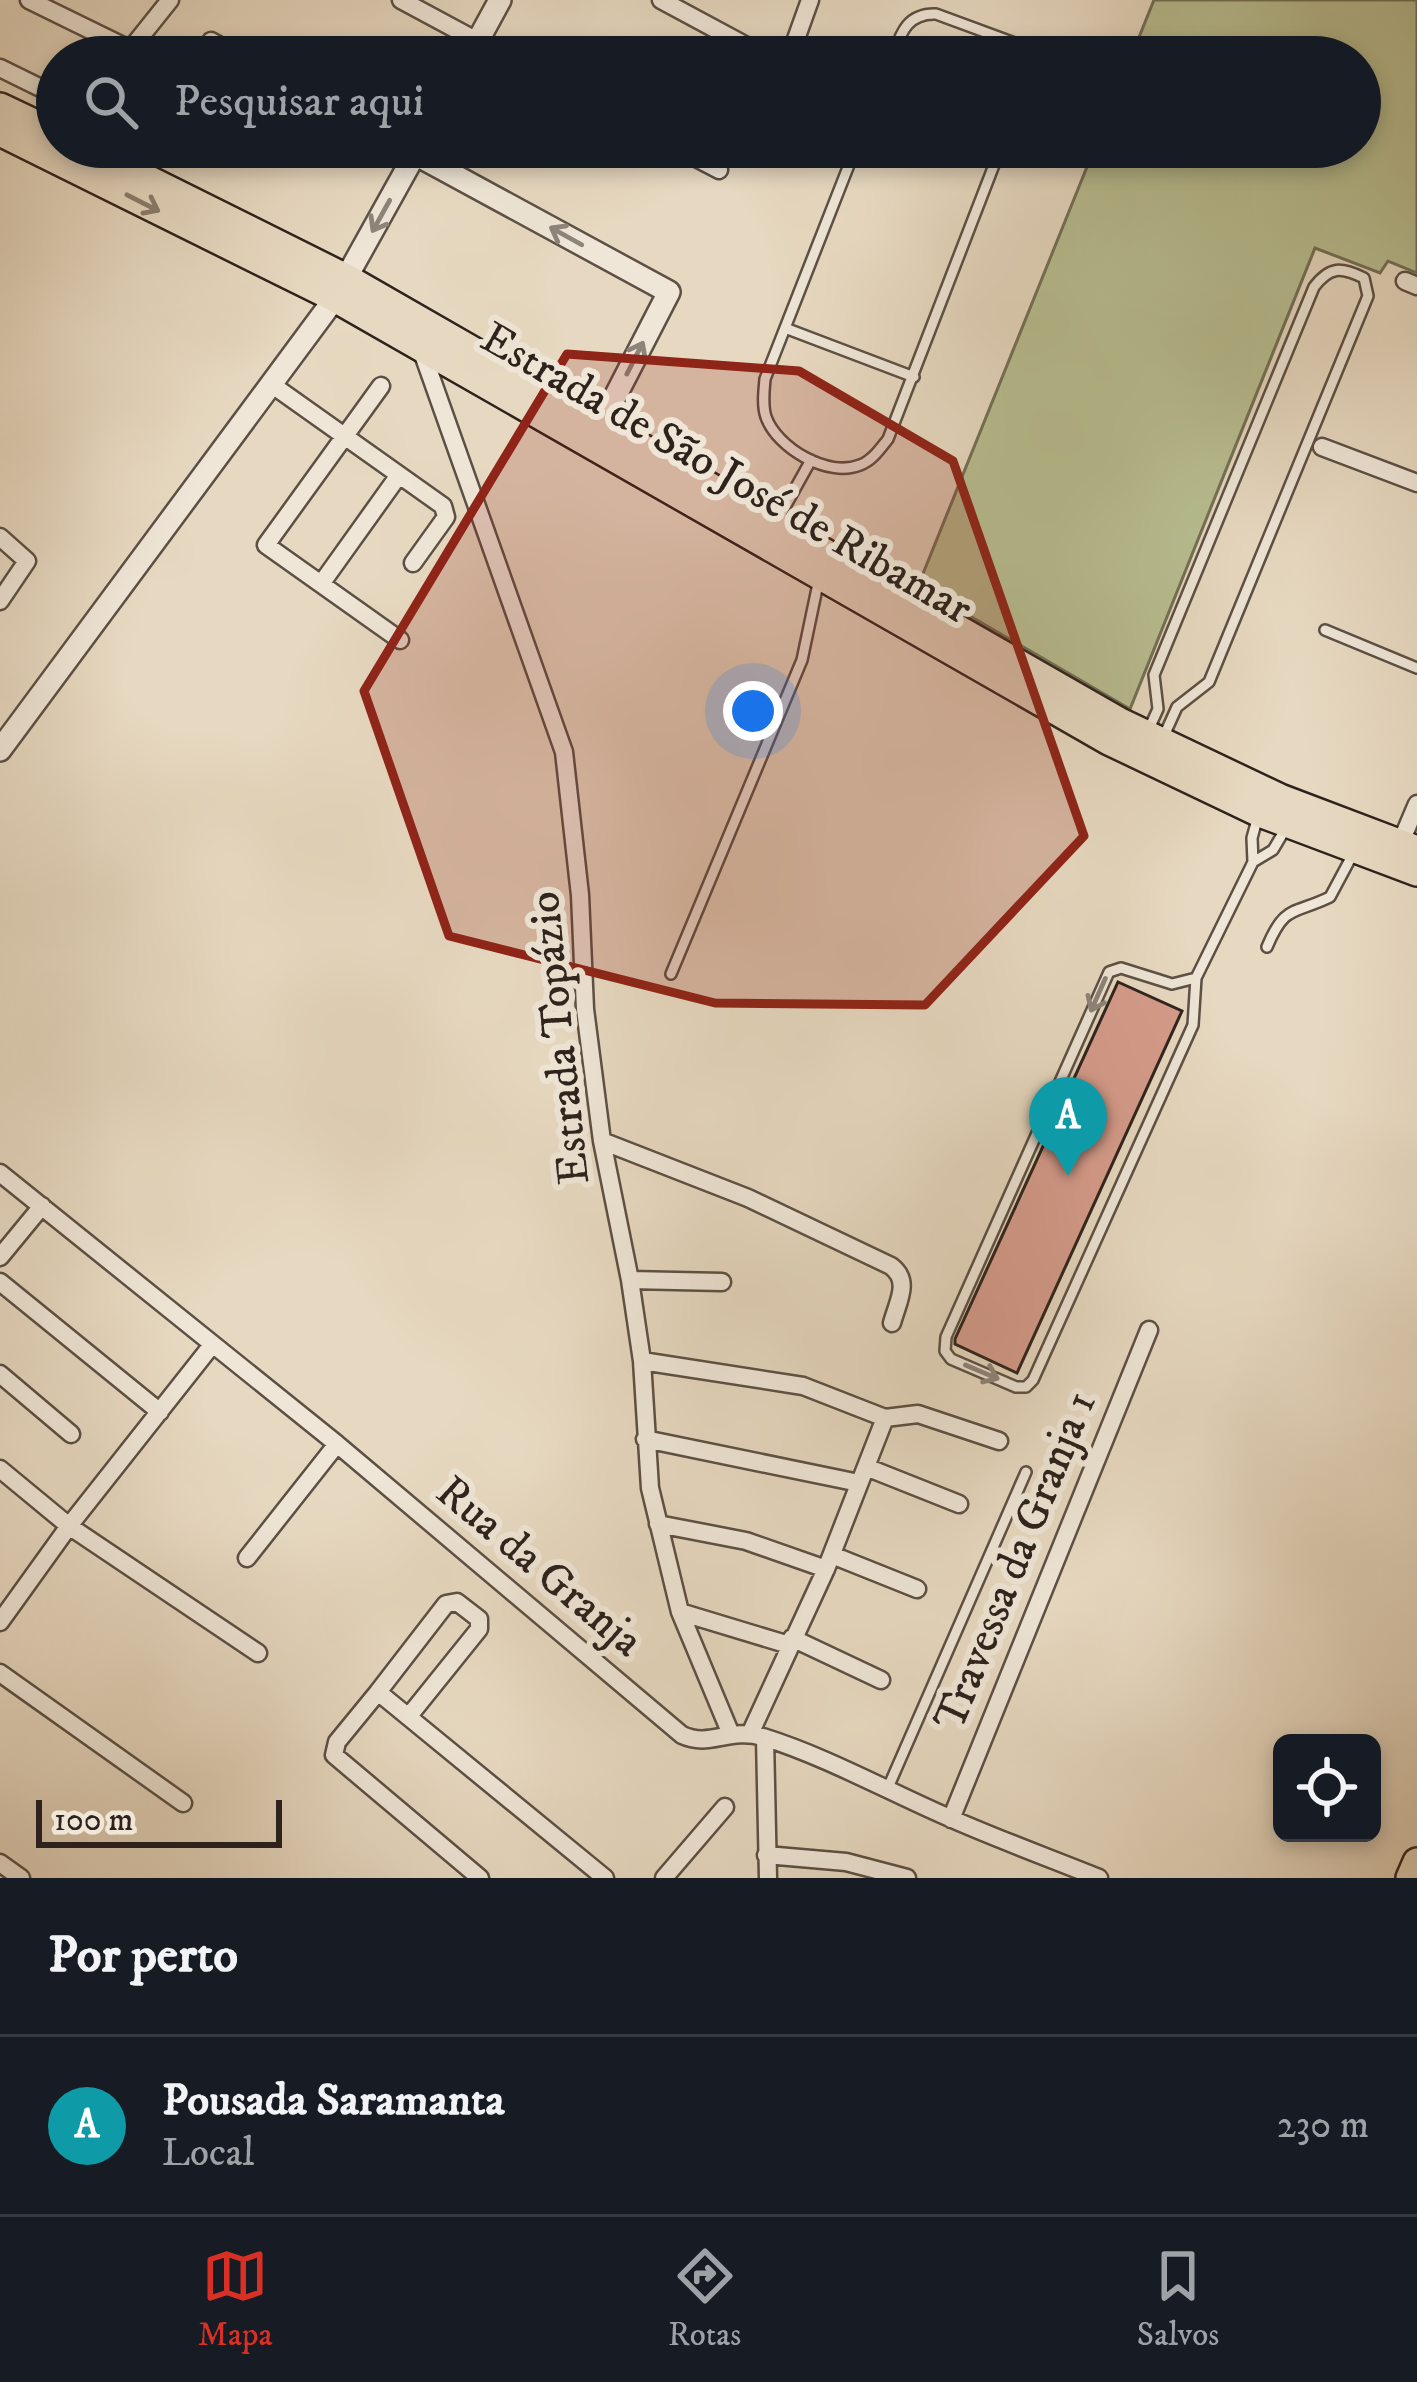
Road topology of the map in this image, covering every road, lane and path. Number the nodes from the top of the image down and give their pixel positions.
1 (28, 0) edge
2 (170, 0) edge
3 (401, 0) edge
4 (500, 0) edge
5 (661, 0) edge
6 (810, 0) edge
7 (96, 36) edge
8 (141, 36) edge
9 (454, 36) edge
10 (480, 36) edge
11 (728, 36) edge
12 (797, 36) edge
13 (900, 36) edge
14 (996, 36) edge
15 (0, 68) edge
16 (36, 86) edge
17 (0, 107) edge
18 (36, 124) edge
19 (0, 132) edge
20 (36, 148) edge
21 (79, 168) edge
22 (121, 168) edge
23 (403, 168) edge
24 (447, 168) edge
25 (715, 168) edge
26 (848, 168) edge
27 (993, 168) edge
28 (719, 170) dead end
29 (341, 288) junction
30 (785, 328) junction
31 (420, 346) junction
32 (914, 377) junction
33 (272, 384) junction
34 (381, 386) dead end
35 (601, 424) junction
36 (344, 436) junction
37 (1322, 448) dead end
38 (811, 460) junction
39 (399, 475) junction
40 (1417, 483) edge
41 (776, 524) junction
42 (0, 537) edge
43 (413, 562) dead end
44 (820, 574) junction
45 (321, 584) junction
46 (0, 601) edge
47 (1325, 630) dead end
48 (400, 640) dead end
49 (1417, 668) edge
50 (1154, 739) junction
51 (0, 750) edge
52 (1417, 804) edge
53 (1259, 813) junction
54 (1288, 824) junction
55 (1408, 847) edge
56 (1355, 849) junction
57 (1253, 862) junction
58 (1417, 872) edge
59 (1267, 947) dead end
60 (671, 974) dead end
61 (1196, 978) junction
62 (602, 1141) junction
63 (0, 1173) edge
64 (42, 1206) junction
65 (0, 1257) edge
66 (631, 1280) junction
67 (0, 1282) edge
68 (722, 1282) dead end
69 (892, 1323) dead end
70 (1148, 1330) dead end
71 (212, 1345) junction
72 (642, 1361) junction
73 (0, 1374) edge
74 (160, 1412) junction
75 (886, 1418) junction
76 (71, 1434) dead end
77 (646, 1438) junction
78 (999, 1441) dead end
79 (337, 1444) junction
80 (0, 1469) edge
81 (1026, 1472) dead end
82 (862, 1475) junction
83 (959, 1504) dead end
84 (658, 1524) junction
85 (69, 1526) junction
86 (247, 1558) dead end
87 (829, 1562) junction
88 (917, 1589) dead end
89 (680, 1612) junction
90 (0, 1622) edge
91 (790, 1642) junction
92 (259, 1653) dead end
93 (0, 1673) edge
94 (880, 1680) dead end
95 (377, 1692) junction
96 (409, 1717) junction
97 (730, 1732) junction
98 (758, 1736) junction
99 (886, 1790) junction
100 (183, 1804) dead end
101 (725, 1807) dead end
102 (950, 1819) junction
103 (766, 1855) junction
104 (1417, 1862) edge
105 (0, 1863) edge
106 (21, 1878) edge
107 (479, 1878) edge
108 (605, 1878) edge
109 (664, 1878) edge
110 (768, 1878) edge
111 (907, 1878) edge
112 (1099, 1878) edge
113 (1410, 1878) edge

1 - 7 street
2 - 8 street
3 - 9 street
4 - 10 street
5 - 11 street
6 - 12 street
13 - 14 lane
15 - 16 street
17 - 18 main road
19 -> 20 main road, Estrada de São José de Ribamar
21 -> 29 main road, Estrada de São José de Ribamar
22 - 29 main road, Estrada de São José de Ribamar
23 -> 29 street
35 -> 24 street
25 - 28 street
26 - 30 lane
27 - 32 lane
29 - 31 main road, Estrada de São José de Ribamar
29 - 33 street
29 - 35 main road, Estrada de São José de Ribamar
30 - 32 lane
30 - 38 lane
31 - 44 main road, Estrada de São José de Ribamar
31 - 62 street, Estrada Topázio
32 - 38 lane
33 - 36 street
33 - 51 street
34 - 36 street
35 - 41 main road, Estrada de São José de Ribamar
36 - 39 street
36 - 45 street
37 - 40 street
38 - 41 lane
39 - 43 street
39 - 45 street
41 - 50 main road, Estrada de São José de Ribamar
42 - 46 street
44 - 53 main road, Estrada de São José de Ribamar
44 - 60 lane
45 - 48 street
47 - 49 lane
50 - 50 lane
50 - 55 main road, Estrada de São José de Ribamar
52 - 55 street
53 - 54 main road, Estrada de São José de Ribamar
53 - 57 lane
54 - 56 main road, Estrada de São José de Ribamar
54 - 57 lane
56 - 58 main road, Estrada de São José de Ribamar
56 - 59 lane
57 - 61 lane
61 -> 61 lane
62 - 66 street, Estrada Topázio
62 - 69 street
63 - 64 street, Rua da Granja
64 - 65 street
64 - 71 street, Rua da Granja
66 - 68 street
66 - 72 street, Estrada Topázio
67 - 74 street
70 - 102 street, Travessa da Granja 1
71 - 74 street
71 - 79 street, Rua da Granja
72 - 75 street
72 - 77 street, Estrada Topázio
73 - 76 street
74 - 85 street
75 - 78 street
75 - 82 street
77 - 82 street
77 - 84 street, Estrada Topázio
79 - 86 street
79 - 97 street, Rua da Granja
80 - 85 street
81 - 99 lane
82 - 83 street
82 - 87 street
84 - 87 street
84 - 89 street, Estrada Topázio
85 - 90 street
85 - 92 street
87 - 88 street
87 - 91 street
89 - 91 street
89 - 97 street, Estrada Topázio
91 - 94 street
91 - 98 street
93 - 100 street
95 - 96 street
95 - 96 street
95 - 107 street
96 - 108 street
97 - 98 street, Rua da Granja
98 - 99 street, Rua da Granja
98 - 103 street
99 - 102 street, Rua da Granja
101 - 109 street
102 - 112 street, Rua da Granja
103 - 110 street
103 - 111 street
104 - 113 main road
105 - 106 street

